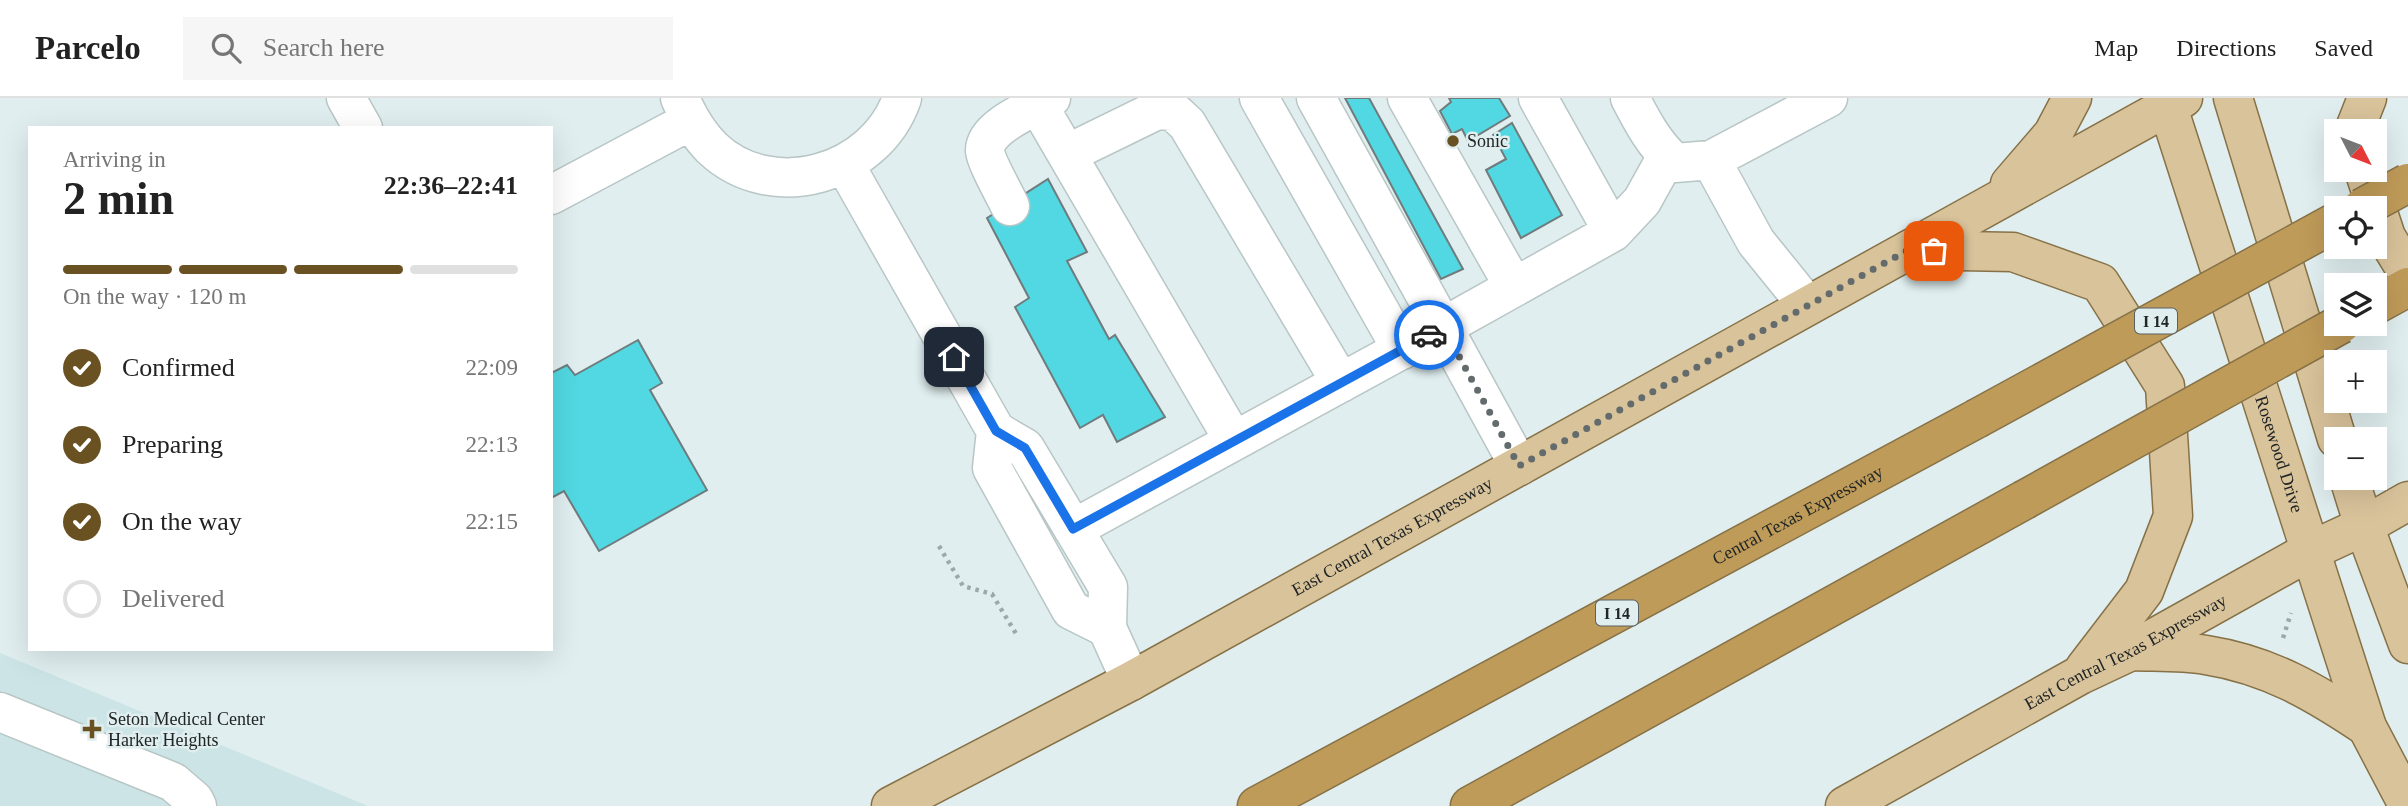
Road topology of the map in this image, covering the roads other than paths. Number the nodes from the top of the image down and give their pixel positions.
1 (346, 98) edge
2 (902, 98) edge
3 (1259, 98) edge
4 (1316, 98) edge
5 (1407, 98) edge
6 (1538, 98) edge
7 (1630, 98) edge
8 (1828, 98) edge
9 (2072, 98) edge
10 (2233, 98) edge
11 (2367, 98) edge
12 (2172, 101) edge
13 (1045, 102) edge
14 (685, 110) edge
15 (2359, 119) edge
16 (362, 126) edge
17 (1067, 154) junction
18 (1667, 156) junction
19 (1711, 160) junction
20 (845, 165) junction
21 (2368, 182) edge
22 (2408, 183) edge
23 (553, 194) edge
24 (2384, 196) edge
25 (1993, 203) junction
26 (1010, 206) dead end
27 (2324, 229) edge
28 (1613, 232) junction
29 (1908, 250) junction
30 (2408, 274) edge
31 (1514, 287) junction
32 (2408, 287) edge
33 (2387, 298) edge
34 (1807, 305) junction
35 (1443, 327) junction
36 (2324, 333) edge
37 (1402, 350) junction
38 (1341, 383) junction
39 (2333, 427) edge
40 (996, 431) junction
41 (1234, 441) junction
42 (1519, 466) junction
43 (2353, 490) edge
44 (2408, 500) edge
45 (2364, 526) junction
46 (1073, 529) junction
47 (2310, 551) junction
48 (1107, 628) junction
49 (2408, 644) edge
50 (2131, 650) junction
51 (2080, 675) junction
52 (1130, 681) junction
53 (0, 712) edge
54 (2367, 727) junction
55 (1540, 768) junction
56 (197, 806) edge
57 (891, 806) edge
58 (1257, 806) edge
59 (1470, 806) edge
60 (1501, 806) edge
61 (1845, 806) edge
62 (2408, 806) edge

1 - 16 lane
2 - 20 lane
3 - 37 lane
4 - 35 lane
5 - 31 lane
6 - 28 lane
7 - 18 lane
8 - 19 lane
9 - 25 main road
10 - 39 main road
11 - 15 main road
12 - 25 main road, East Central Texas Expressway
12 - 47 main road, Rosewood Drive
13 - 17 lane
13 - 26 lane
14 - 20 lane
14 - 23 lane
17 - 38 lane
17 - 41 lane
18 - 19 lane
18 - 28 lane
19 - 34 lane
20 - 40 lane
21 - 30 main road
22 - 24 highway, bridge
25 - 29 main road, East Central Texas Expressway
27 - 58 highway, Central Texas Expressway / I 14, bridge
28 - 31 lane
29 - 34 main road, East Central Texas Expressway
29 - 51 main road
31 - 35 lane
32 - 33 highway
34 - 42 main road, East Central Texas Expressway
35 - 37 lane
35 - 42 lane
36 - 55 highway, bridge
37 - 38 lane
38 - 41 lane
40 - 46 lane
40 - 48 lane
41 - 46 lane
42 - 52 main road, East Central Texas Expressway
43 - 45 main road
44 - 45 main road, East Central Texas Expressway
45 - 47 main road, East Central Texas Expressway
45 - 49 main road
46 - 48 lane
47 - 50 main road, East Central Texas Expressway
47 - 54 main road, Rosewood Drive
48 - 52 lane
50 - 51 main road, East Central Texas Expressway
50 - 54 main road
51 - 61 main road, East Central Texas Expressway
52 - 57 main road, East Central Texas Expressway
53 - 56 lane
54 - 62 main road, Rosewood Drive
55 - 59 highway
55 - 60 highway

